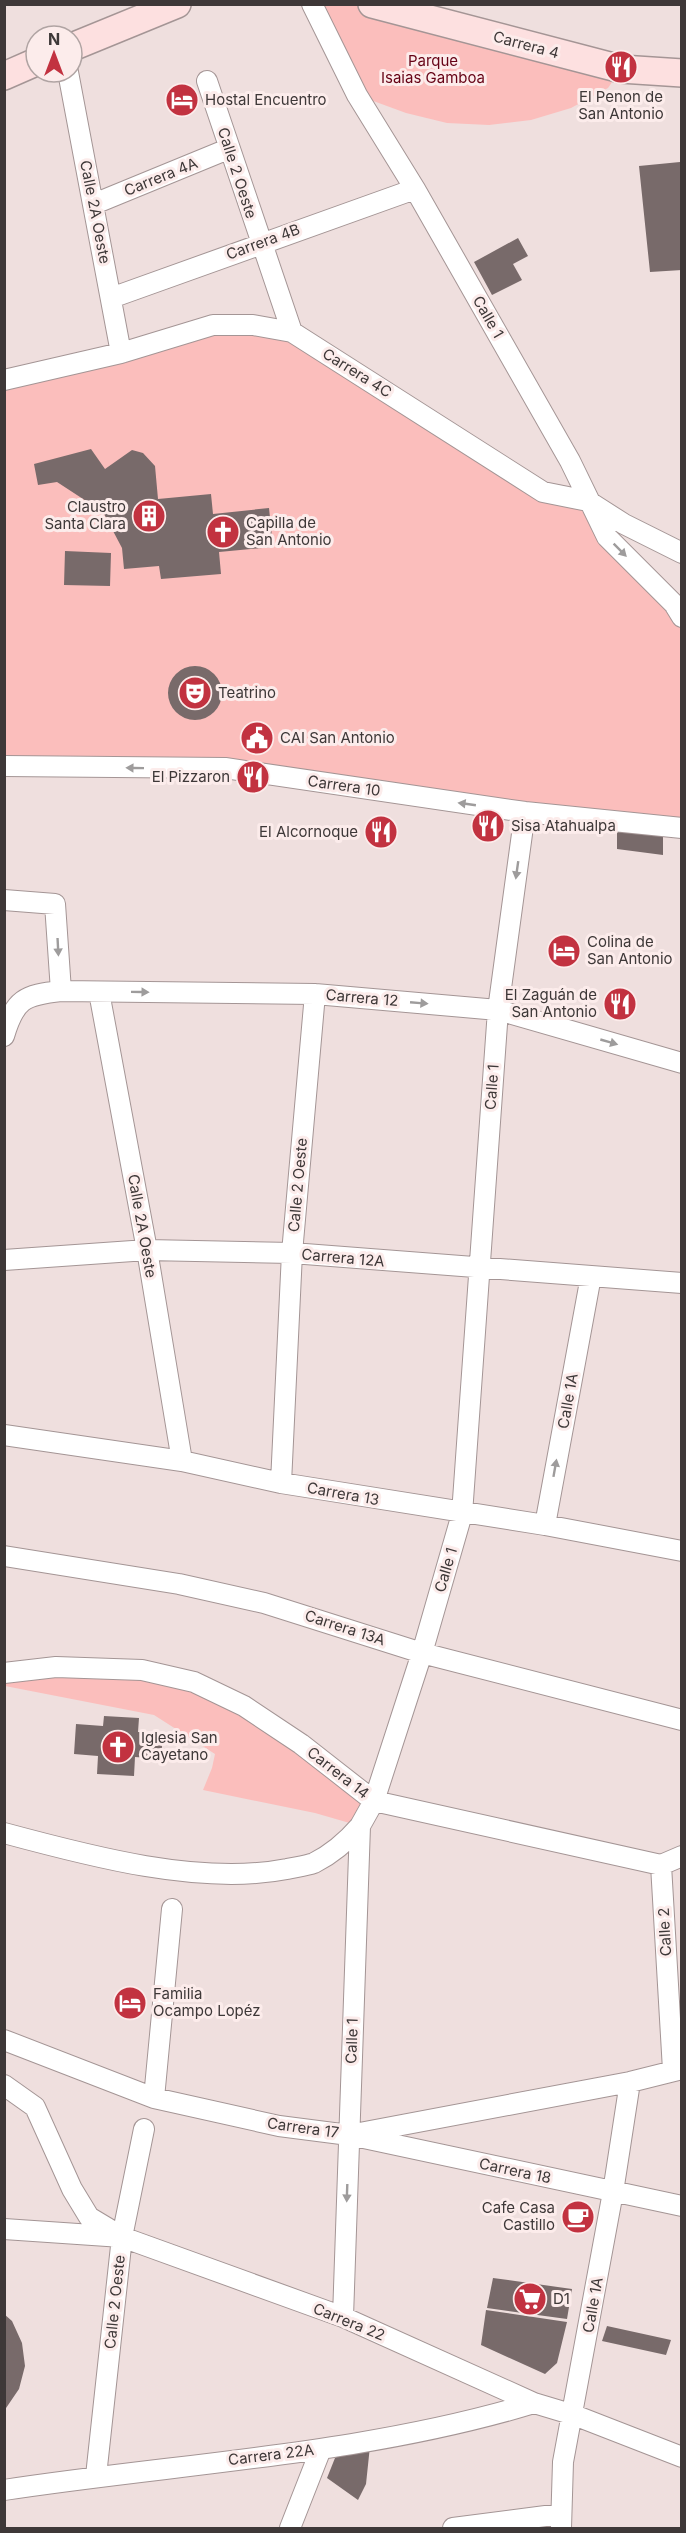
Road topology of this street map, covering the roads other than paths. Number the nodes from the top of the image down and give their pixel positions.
1 (177, 4) edge
2 (312, 4) edge
3 (372, 4) edge
4 (84, 42) edge
5 (24, 57) edge
6 (4, 61) edge
7 (24, 67) edge
8 (681, 73) edge
9 (4, 76) edge
10 (207, 81) dead end
11 (70, 84) edge
12 (228, 149) junction
13 (415, 189) junction
14 (93, 204) junction
15 (260, 243) junction
16 (111, 298) junction
17 (292, 332) junction
18 (121, 353) junction
19 (4, 380) edge
20 (588, 501) junction
21 (681, 553) edge
22 (681, 617) edge
23 (4, 766) edge
24 (525, 812) junction
25 (681, 828) edge
26 (4, 900) edge
27 (61, 990) junction
28 (99, 992) junction
29 (315, 994) junction
30 (498, 1010) junction
31 (4, 1036) edge
32 (681, 1063) edge
33 (147, 1250) junction
34 (292, 1254) junction
35 (4, 1260) edge
36 (478, 1269) junction
37 (591, 1276) junction
38 (681, 1283) edge
39 (4, 1435) edge
40 (182, 1461) junction
41 (281, 1483) junction
42 (462, 1514) junction
43 (545, 1525) junction
44 (681, 1551) edge
45 (4, 1556) edge
46 (422, 1653) junction
47 (4, 1673) edge
48 (681, 1720) edge
49 (374, 1801) junction
50 (360, 1826) junction
51 (4, 1833) edge
52 (681, 1856) edge
53 (661, 1865) junction
54 (172, 1909) dead end
55 (4, 2040) edge
56 (677, 2069) edge
57 (630, 2082) junction
58 (4, 2085) edge
59 (154, 2098) junction
60 (144, 2130) dead end
61 (349, 2135) junction
62 (613, 2192) junction
63 (681, 2206) edge
64 (4, 2229) edge
65 (123, 2237) junction
66 (343, 2318) junction
67 (534, 2403) junction
68 (574, 2415) junction
69 (321, 2450) junction
70 (681, 2457) edge
71 (96, 2476) junction
72 (4, 2490) edge
73 (561, 2521) edge
74 (290, 2529) edge
75 (453, 2529) edge

1 - 4 main road
2 - 13 street, Calle 1
3 - 8 main road, Carrera 4
5 - 6 street
7 - 9 main road
10 - 12 street, Calle 2 Oeste
11 - 14 street, Calle 2A Oeste
12 - 14 street, Carrera 4A
12 - 15 street, Calle 2 Oeste
13 - 15 street, Carrera 4B
13 - 20 street, Calle 1
14 - 16 street, Calle 2A Oeste
15 - 16 street, Carrera 4B
15 - 17 street, Calle 2 Oeste
16 - 18 street, Calle 2A Oeste
17 - 18 street, Carrera 4C
17 - 20 street, Carrera 4C
18 - 19 street, Carrera 4C
20 - 21 street, Carrera 4C
20 -> 22 street, Calle 1
24 -> 23 street, Carrera 10
24 - 25 street, Carrera 10
24 -> 30 street, Calle 1
26 -> 27 street
27 - 28 street, Carrera 12
27 - 31 street, Carrera 12
28 -> 29 street, Carrera 12
28 - 33 street, Calle 2A Oeste
29 -> 30 street, Carrera 12
29 - 34 street, Calle 2 Oeste
30 -> 32 street, Carrera 12
30 - 36 street, Calle 1
33 - 34 street, Carrera 12A
33 - 35 street, Carrera 12A
33 - 40 street, Calle 2A Oeste
34 - 36 street, Carrera 12A
34 - 41 street, Calle 2 Oeste
36 - 37 street, Carrera 12A
36 - 42 street, Calle 1
37 - 38 street, Carrera 12A
43 -> 37 street, Calle 1A
39 - 40 street, Carrera 13
40 - 41 street, Carrera 13
41 - 42 street, Carrera 13
42 - 43 street, Carrera 13
42 - 46 street, Calle 1
43 - 44 street, Carrera 13
45 - 46 street, Carrera 13A
46 - 48 street, Carrera 13A
46 - 49 street, Calle 1
47 - 49 street, Carrera 14
49 - 50 street, Calle 1
49 - 53 street, Carrera 14
50 - 51 street
50 - 61 street, Calle 1
52 - 53 street
53 - 56 street, Calle 2
54 - 59 street
55 - 59 street, Carrera 17
56 - 57 street, Carrera 17
57 - 61 street, Carrera 17
57 - 62 street, Calle 1A
58 - 65 street
59 - 61 street, Carrera 17
60 - 65 street, Calle 2 Oeste
61 - 62 street, Carrera 18
61 -> 66 street, Calle 1
62 - 63 street, Carrera 18
62 - 68 street, Calle 1A
64 - 65 street, Carrera 22
65 - 66 street, Carrera 22
65 - 71 street, Calle 2 Oeste
66 - 67 street, Carrera 22
67 - 68 street, Carrera 22
67 - 69 street, Carrera 22A
68 - 70 street, Carrera 22
68 - 73 street, Calle 1A
69 - 71 street, Carrera 22A
69 - 74 street
71 - 72 street, Carrera 22A
73 - 75 street

